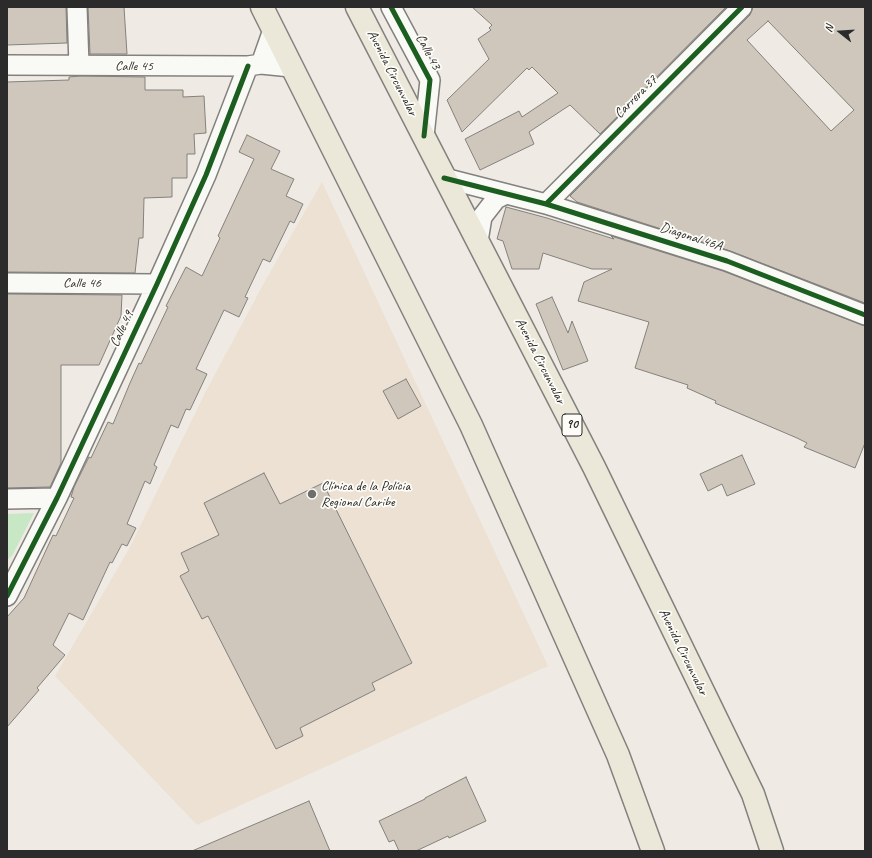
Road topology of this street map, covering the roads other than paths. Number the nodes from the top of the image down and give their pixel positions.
1 (77, 7) edge
2 (262, 7) edge
3 (357, 7) edge
4 (742, 7) edge
5 (395, 9) edge
6 (273, 30) junction
7 (7, 65) edge
8 (79, 65) junction
9 (254, 65) junction
10 (291, 67) junction
11 (424, 136) junction
12 (444, 178) junction
13 (506, 194) junction
14 (546, 204) junction
15 (478, 241) junction
16 (7, 282) edge
17 (157, 284) junction
18 (865, 316) edge
19 (58, 498) junction
20 (7, 499) edge
21 (7, 596) edge
22 (653, 851) edge
23 (772, 851) edge

1 - 8 street
2 - 6 highway
3 - 11 highway, Avenida Circunvalar / 90
4 - 14 street, Carrera 37
5 - 11 street, Calle 43
6 - 9 street
6 - 10 highway
7 - 8 street, Calle 45
8 - 9 street, Calle 45
9 - 10 street, Calle 45
9 - 17 street, Calle 49
10 - 22 highway
11 - 12 highway, Avenida Circunvalar / 90
12 - 13 street, Diagonal 46A
12 - 15 highway, Avenida Circunvalar / 90
13 - 14 street, Diagonal 46A
13 - 15 street
14 - 18 street, Diagonal 46A
15 - 23 highway, Avenida Circunvalar / 90
16 - 17 street, Calle 46
17 - 19 street, Calle 49
19 - 20 street
19 - 21 street, Calle 49

